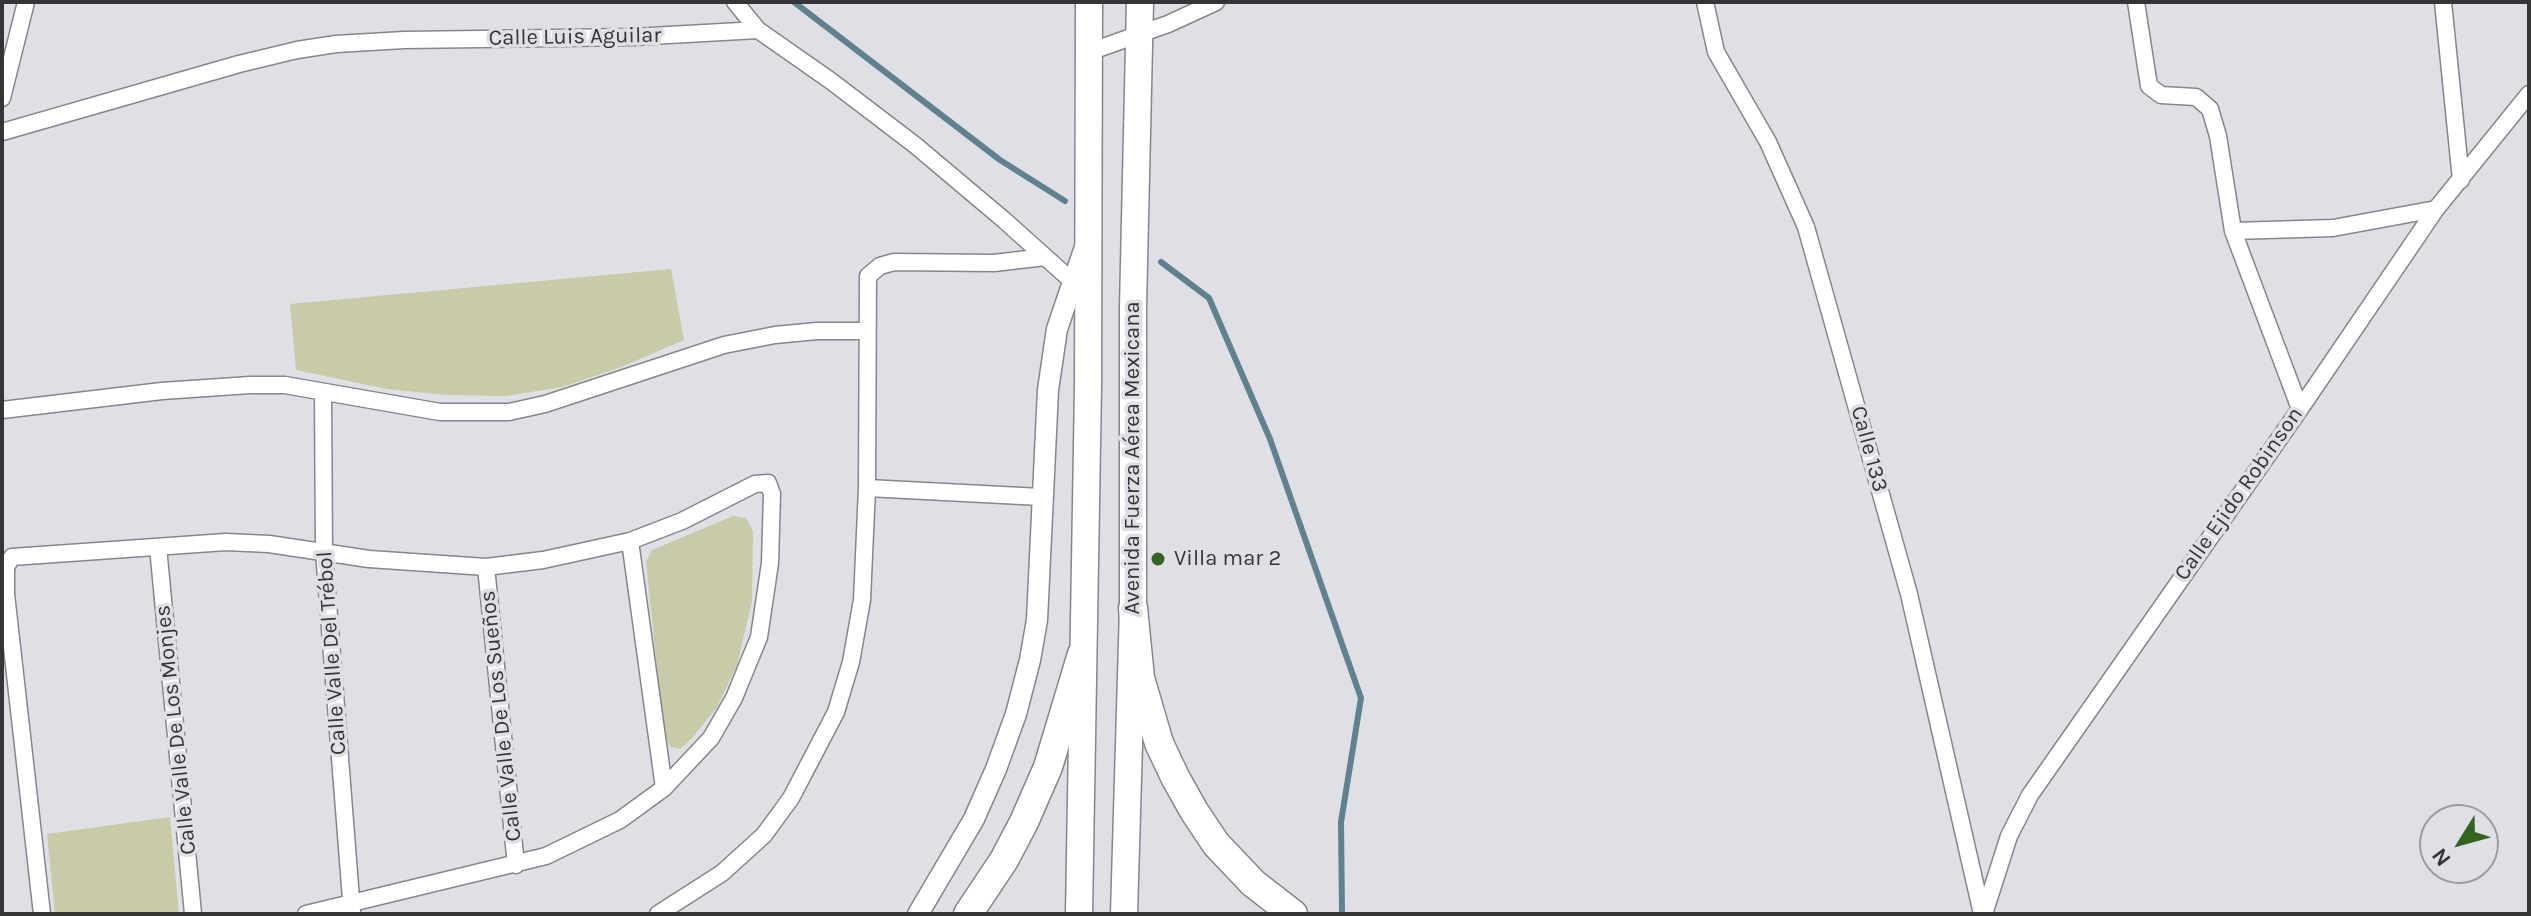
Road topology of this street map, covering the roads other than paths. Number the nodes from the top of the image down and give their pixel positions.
1 (26, 2) edge
2 (735, 2) edge
3 (1089, 2) edge
4 (1140, 2) edge
5 (1216, 2) edge
6 (1705, 2) edge
7 (2136, 2) edge
8 (2443, 2) edge
9 (758, 30) junction
10 (1139, 34) junction
11 (1089, 52) junction
12 (2529, 94) edge
13 (2, 98) edge
14 (2, 132) edge
15 (2461, 180) junction
16 (2436, 209) junction
17 (2233, 231) junction
18 (1089, 236) junction
19 (1045, 257) junction
20 (1072, 281) junction
21 (867, 331) junction
22 (323, 392) junction
23 (2300, 409) junction
24 (2, 410) edge
25 (867, 488) junction
26 (1041, 497) junction
27 (630, 541) junction
28 (158, 547) junction
29 (324, 552) junction
30 (486, 567) junction
31 (1133, 608) junction
32 (1082, 654) junction
33 (664, 788) junction
34 (516, 865) junction
35 (351, 909) edge
36 (42, 914) edge
37 (193, 914) edge
38 (306, 914) edge
39 (658, 914) edge
40 (918, 914) edge
41 (968, 914) edge
42 (1079, 914) edge
43 (1124, 914) edge
44 (1293, 914) edge
45 (1983, 914) edge

1 - 13 street
2 - 9 street
3 - 11 main road, Avenida Fuerza Aérea Mexicana
4 - 10 main road, Avenida Fuerza Aérea Mexicana
5 - 10 street
6 - 45 street, Calle 133
7 - 17 street
8 - 15 street
9 - 14 street, Calle Luis Aguilar
9 - 19 street
10 - 11 street
10 - 31 main road, Avenida Fuerza Aérea Mexicana
11 - 18 main road, Avenida Fuerza Aérea Mexicana
12 - 15 street, Calle Ejido Robinson
15 - 16 street, Calle Ejido Robinson
16 - 17 street
16 - 23 street, Calle Ejido Robinson
17 - 23 street
18 - 20 street
18 - 32 main road, Avenida Fuerza Aérea Mexicana
19 - 20 street
19 - 21 street
20 - 26 street
21 - 22 street
21 - 25 street
22 - 24 street
22 - 29 street, Calle Valle Del Trébol
23 - 45 street, Calle Ejido Robinson
25 - 26 street
25 - 39 street
26 - 40 street
27 - 30 street
27 - 33 street
27 - 33 street
28 - 29 street
28 - 36 street
28 - 37 street, Calle Valle De Los Monjes
29 - 30 street
29 - 35 street, Calle Valle Del Trébol
30 - 34 street, Calle Valle De Los Sueños
31 - 43 main road, Avenida Fuerza Aérea Mexicana
31 - 44 highway
32 - 41 highway
32 - 42 main road, Avenida Fuerza Aérea Mexicana
33 - 34 street
34 - 35 street
35 - 38 street

